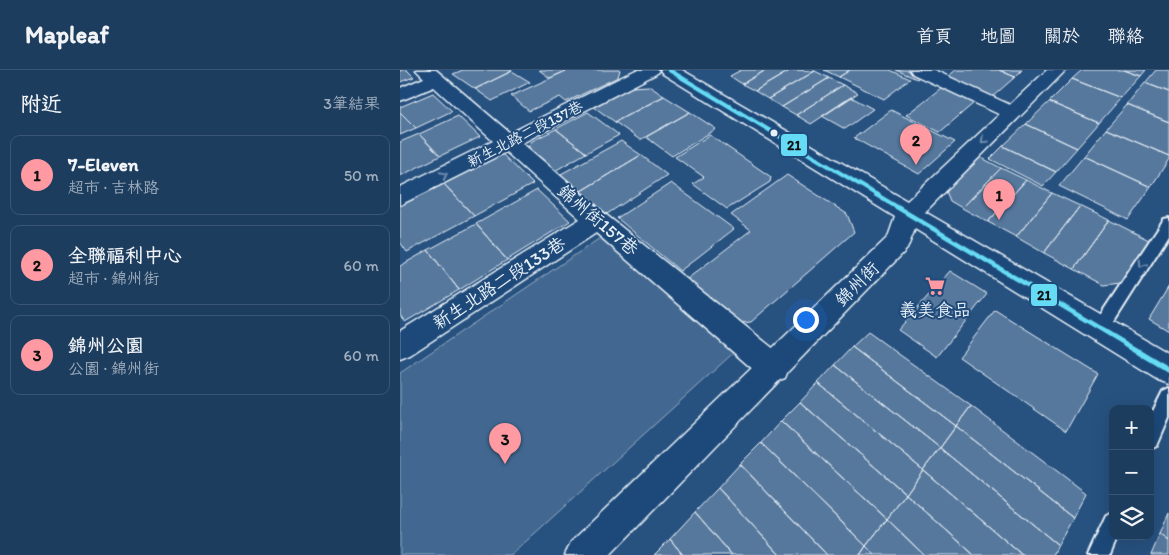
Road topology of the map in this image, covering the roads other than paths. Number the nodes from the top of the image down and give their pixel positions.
1 (650, 70) edge
2 (669, 70) edge
3 (919, 70) edge
4 (1057, 70) edge
5 (431, 75) edge
6 (400, 95) edge
7 (1012, 113) junction
8 (509, 143) junction
9 (400, 197) edge
10 (909, 214) junction
11 (597, 220) junction
12 (1169, 223) edge
13 (1101, 328) junction
14 (400, 346) edge
15 (774, 368) junction
16 (1169, 370) edge
17 (1169, 398) edge
18 (1154, 431) edge
19 (1109, 532) edge
20 (584, 555) edge
21 (1099, 555) edge

1 - 8 street, 新生北路二段137巷
2 - 10 street
3 - 7 street
4 - 7 street, 錦州街
5 - 6 street
5 - 8 street, 錦州街157巷
7 -> 10 street, 錦州街
9 -> 8 street, 新生北路二段137巷
8 - 11 street, 錦州街157巷
10 - 13 street
10 - 15 street, 錦州街
11 - 14 street, 新生北路二段133巷
11 - 15 street, 錦州街157巷
12 -> 13 lane
13 - 16 street
15 - 20 street, 錦州街
17 - 18 lane
19 - 21 lane

